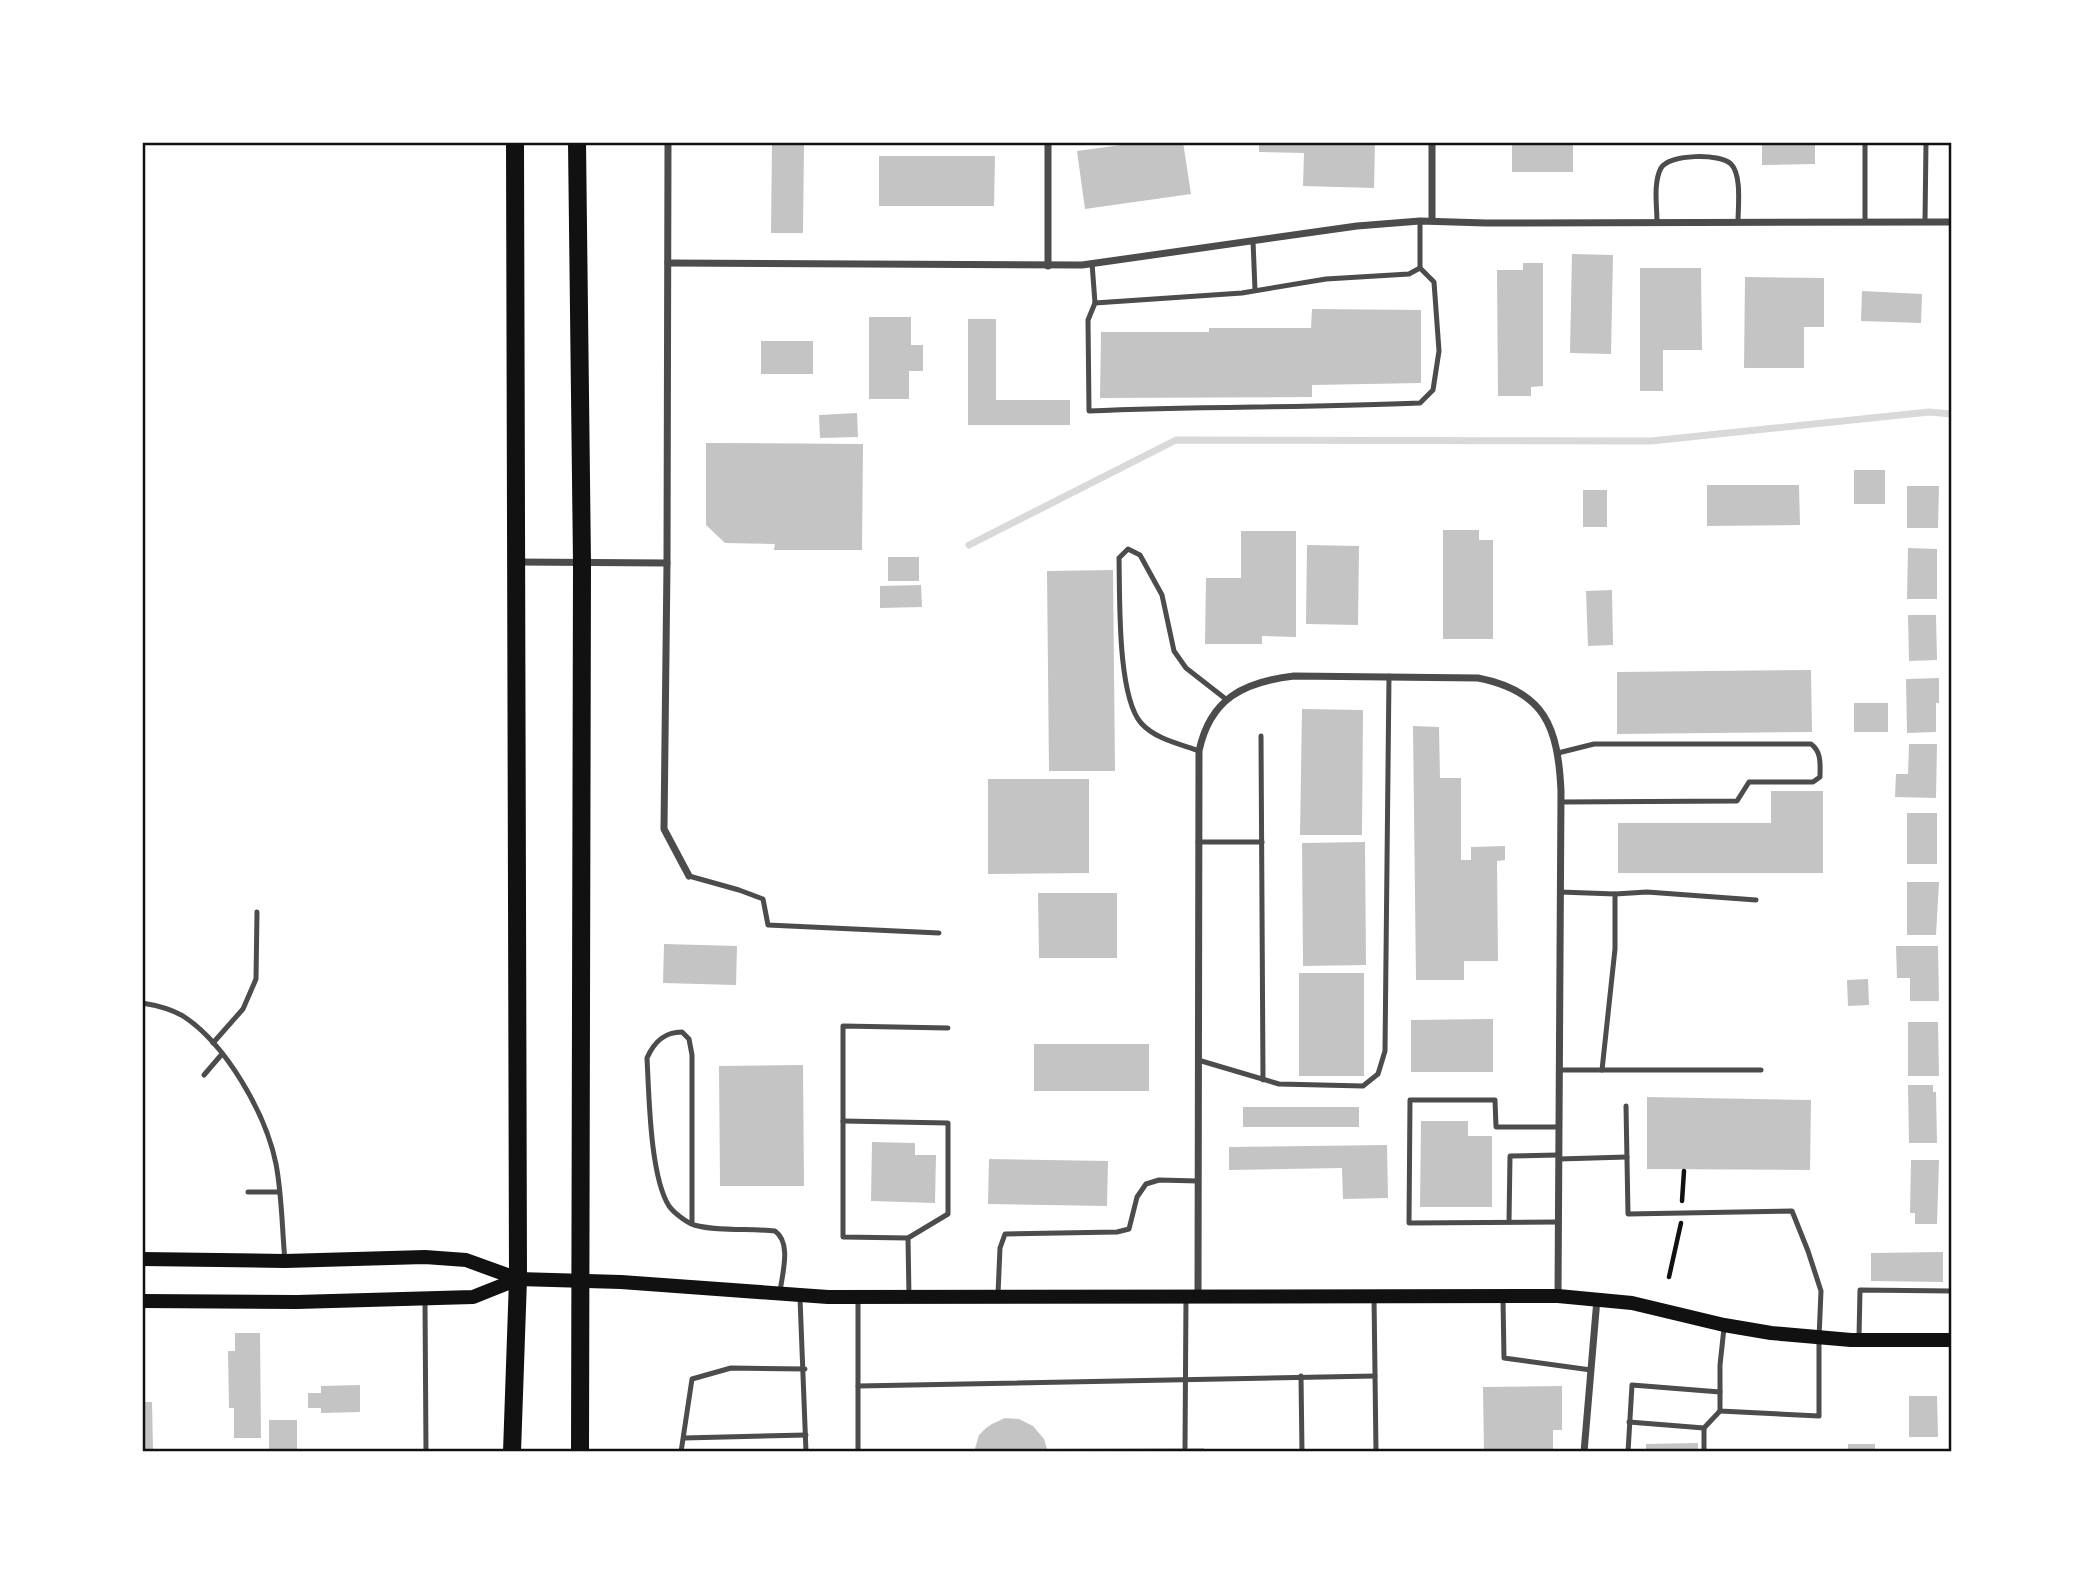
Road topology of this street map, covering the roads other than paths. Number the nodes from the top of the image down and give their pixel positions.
1 (515, 142) edge
2 (577, 142) edge
3 (668, 142) edge
4 (1048, 142) edge
5 (1432, 142) edge
6 (1865, 142) edge
7 (1926, 142) edge
8 (1432, 220) junction
9 (1420, 221) junction
10 (1657, 222) junction
11 (1738, 222) junction
12 (1865, 222) junction
13 (1925, 222) junction
14 (1951, 222) edge
15 (1253, 240) junction
16 (668, 263) junction
17 (1092, 263) junction
18 (1048, 266) junction
19 (1420, 268) junction
20 (1255, 290) junction
21 (1096, 303) junction
22 (516, 562) junction
23 (582, 563) junction
24 (667, 563) junction
25 (1389, 676) junction
26 (1227, 700) junction
27 (1261, 736) dead end
28 (1199, 751) junction
29 (1558, 752) junction
30 (1561, 802) junction
31 (1198, 842) junction
32 (1262, 842) junction
33 (689, 876) joint
34 (1560, 892) junction
35 (1615, 894) junction
36 (1756, 900) dead end
37 (257, 912) dead end
38 (939, 933) dead end
39 (142, 1003) edge
40 (948, 1028) dead end
41 (212, 1043) junction
42 (222, 1054) junction
43 (1198, 1060) junction
44 (1559, 1070) junction
45 (1602, 1070) junction
46 (1761, 1070) dead end
47 (204, 1075) dead end
48 (1264, 1080) junction
49 (1626, 1106) dead end
50 (843, 1121) junction
51 (1558, 1127) junction
52 (1558, 1157) junction
53 (1627, 1157) junction
54 (1198, 1181) junction
55 (248, 1192) dead end
56 (279, 1192) junction
57 (1509, 1222) junction
58 (1558, 1222) junction
59 (692, 1224) junction
60 (908, 1238) junction
61 (142, 1259) edge
62 (285, 1261) junction
63 (518, 1279) junction
64 (581, 1280) junction
65 (1951, 1291) edge
66 (780, 1294) junction
67 (800, 1295) junction
68 (1374, 1296) junction
69 (1503, 1296) junction
70 (1558, 1296) junction
71 (858, 1297) junction
72 (909, 1297) junction
73 (998, 1297) junction
74 (1192, 1297) junction
75 (1597, 1298) junction
76 (425, 1300) junction
77 (142, 1301) edge
78 (1724, 1325) junction
79 (1819, 1338) junction
80 (1859, 1340) junction
81 (1951, 1340) edge
82 (805, 1369) junction
83 (1591, 1370) junction
84 (1301, 1376) junction
85 (1376, 1376) junction
86 (1184, 1378) junction
87 (858, 1385) junction
88 (1720, 1392) junction
89 (1720, 1411) junction
90 (1629, 1422) junction
91 (1704, 1428) junction
92 (806, 1435) junction
93 (684, 1438) junction
94 (1185, 1448) dead end
95 (426, 1452) edge
96 (512, 1452) edge
97 (580, 1452) edge
98 (681, 1452) edge
99 (806, 1452) edge
100 (858, 1452) edge
101 (1302, 1452) edge
102 (1376, 1452) edge
103 (1584, 1452) edge
104 (1628, 1452) edge
105 (1704, 1452) edge

1 - 22 main road
2 - 23 main road
3 - 16 street
4 - 18 street
5 - 8 street
6 - 12 lane
7 - 13 lane
8 - 9 street
8 - 10 street
9 - 15 street
9 - 19 lane
10 - 11 street
10 - 11 lane
11 - 12 street
12 - 13 street
13 - 14 street
15 - 17 street
15 - 20 lane
16 - 18 street
16 - 24 street
17 - 18 street
17 - 21 lane
19 - 20 lane
19 - 21 lane
20 - 21 lane
22 - 23 street
22 - 63 main road
23 - 24 street
23 - 64 main road
24 - 33 street
25 - 26 street
25 - 29 street
25 - 48 lane
26 - 28 street
26 - 28 lane
27 - 32 lane
28 - 31 street
29 - 30 street
29 - 30 lane
30 - 34 street
31 - 32 lane
31 - 43 street
32 - 48 lane
33 - 38 lane
34 - 35 lane
34 - 44 street
35 - 36 lane
35 - 45 lane
37 - 41 lane
39 - 41 lane
40 - 50 lane
41 - 42 lane
42 - 47 lane
42 - 56 lane
43 - 48 lane
43 - 54 street
44 - 45 lane
44 - 51 street
45 - 46 lane
49 - 53 lane
50 - 60 lane
50 - 60 lane
51 - 52 street
51 - 57 lane
52 - 53 lane
52 - 57 lane
52 - 58 street
53 - 79 lane
54 - 73 lane
54 - 74 street
55 - 56 lane
56 - 62 lane
57 - 58 lane
58 - 70 street
59 - 59 lane
59 - 66 lane
60 - 72 lane
61 - 62 main road
62 - 63 main road
63 - 64 main road
63 - 76 main road
63 - 96 main road
64 - 66 main road
64 - 97 main road
65 - 80 lane
66 - 67 main road
67 - 71 main road
67 - 82 lane
68 - 69 main road
68 - 74 main road
68 - 85 lane
69 - 70 main road
69 - 83 lane
70 - 75 main road
71 - 72 main road
71 - 87 lane
72 - 73 main road
73 - 74 main road
74 - 86 lane
75 - 78 main road
75 - 83 street
76 - 77 main road
76 - 95 lane
78 - 79 main road
78 - 88 lane
79 - 80 main road
79 - 89 lane
80 - 81 main road
82 - 92 lane
82 - 93 lane
83 - 103 street
84 - 85 lane
84 - 86 lane
84 - 101 lane
85 - 102 lane
86 - 87 lane
86 - 94 lane
87 - 100 lane
88 - 89 lane
88 - 90 lane
89 - 91 lane
90 - 91 lane
90 - 104 lane
91 - 105 lane
92 - 93 lane
92 - 99 lane
93 - 98 lane

